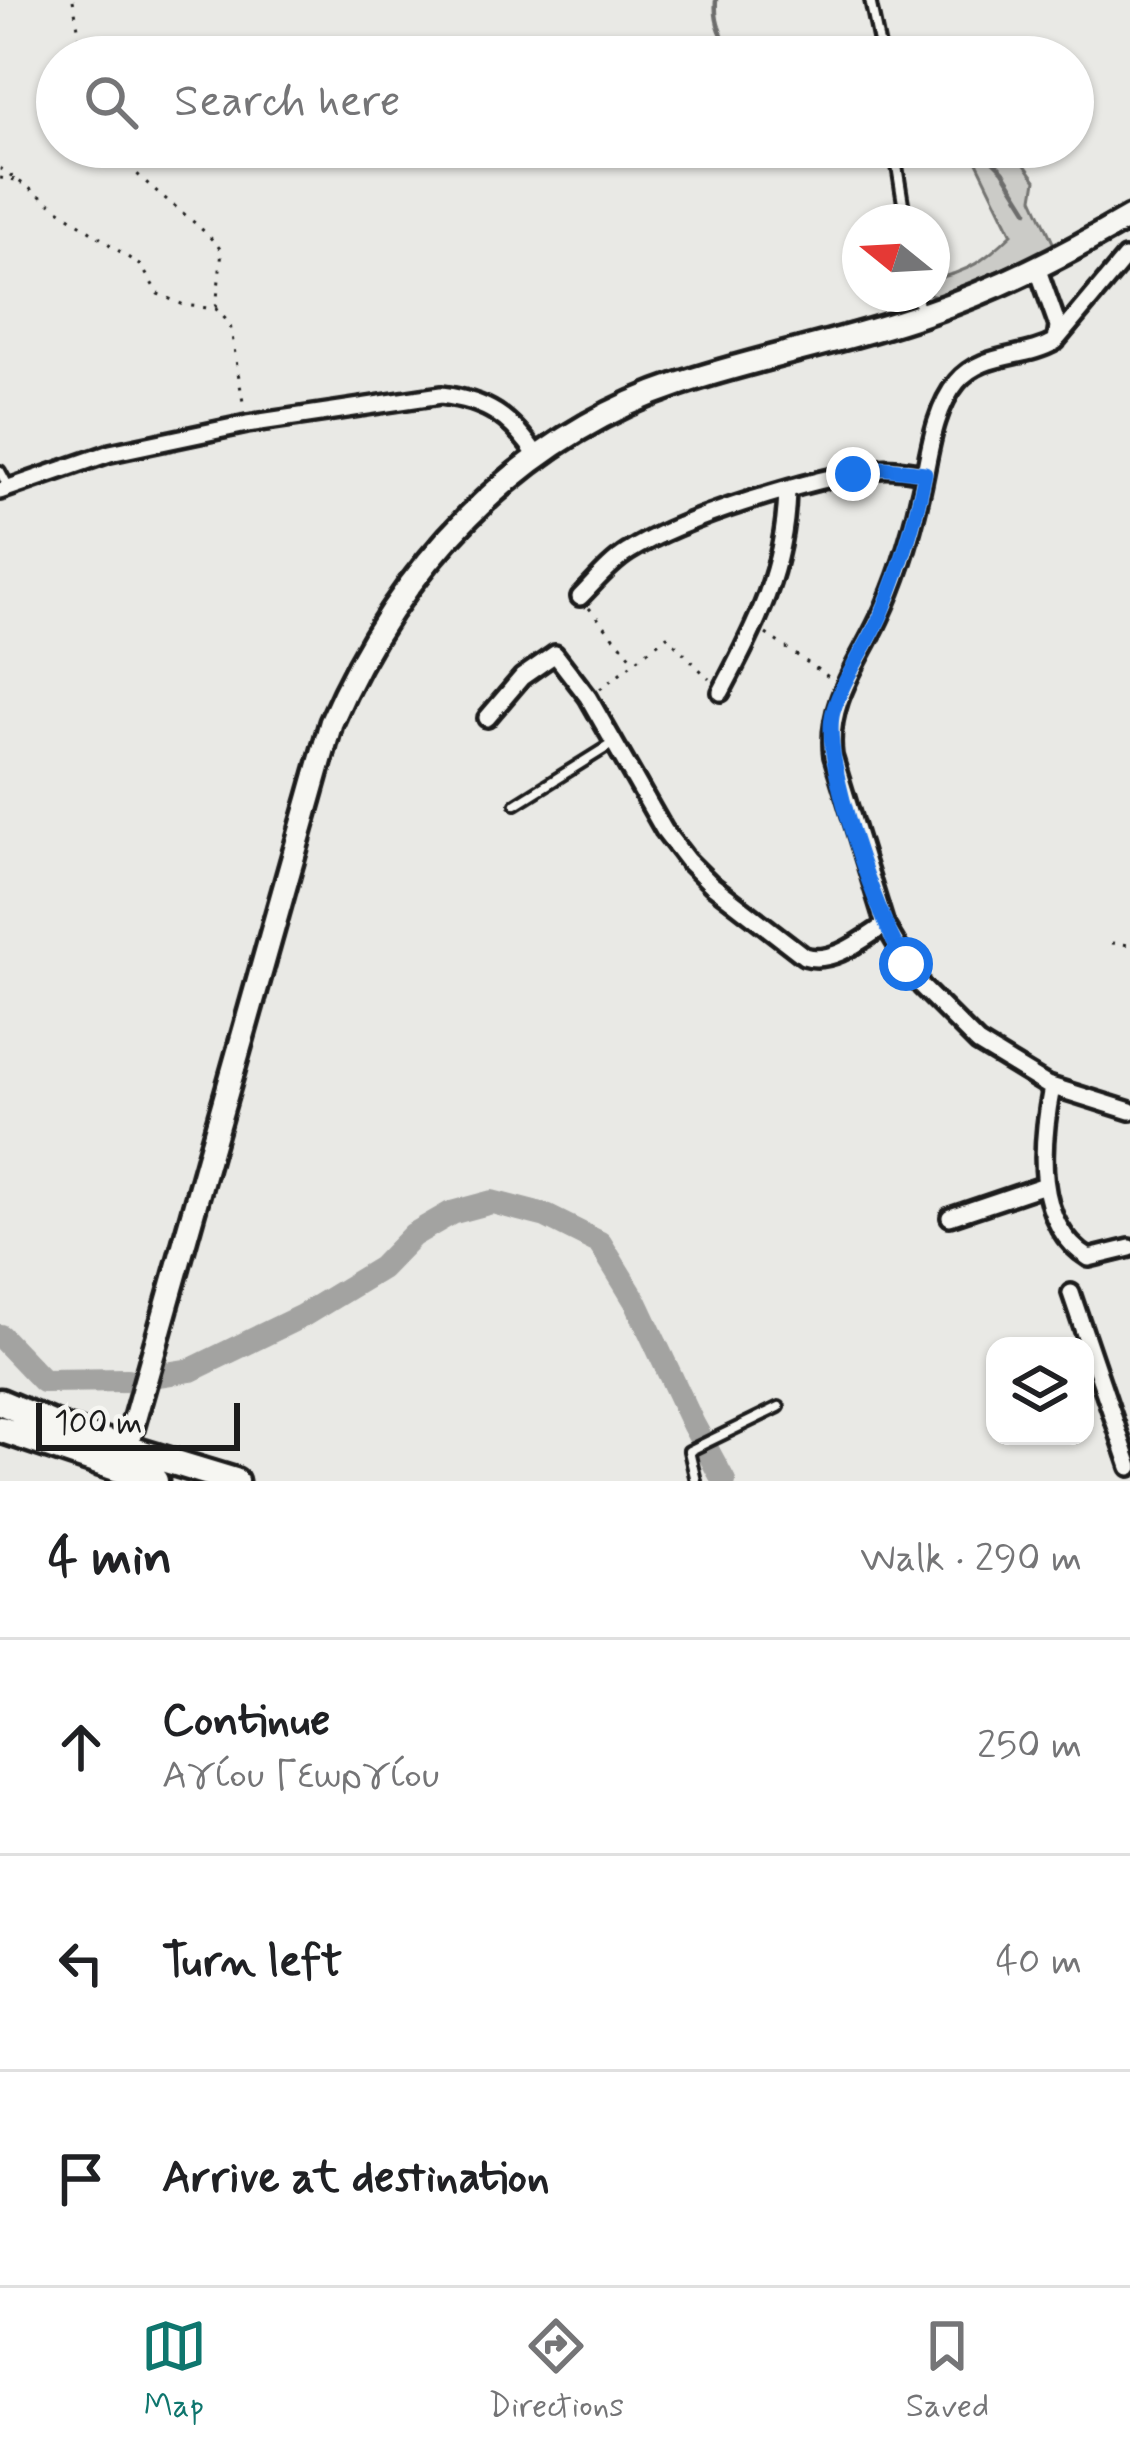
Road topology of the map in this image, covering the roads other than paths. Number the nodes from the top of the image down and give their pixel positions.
1 (870, 0) edge
2 (878, 36) edge
3 (897, 168) edge
4 (903, 204) edge
5 (1130, 217) edge
6 (1125, 258) dead end
7 (1038, 270) junction
8 (950, 296) edge
9 (897, 312) edge
10 (1056, 340) junction
11 (537, 456) junction
12 (925, 473) junction
13 (3, 483) edge
14 (787, 491) junction
15 (580, 597) road end
16 (721, 692) road end
17 (488, 718) dead end
18 (616, 741) junction
19 (516, 804) dead end
20 (885, 925) junction
21 (1052, 1087) junction
22 (1130, 1111) edge
23 (1045, 1185) junction
24 (950, 1217) dead end
25 (1130, 1249) edge
26 (1071, 1293) dead end
27 (1082, 1337) edge
28 (1094, 1377) edge
29 (0, 1402) edge
30 (779, 1407) dead end
31 (0, 1429) edge
32 (124, 1460) junction
33 (1130, 1467) edge
34 (155, 1481) edge
35 (235, 1481) edge
36 (696, 1481) edge

1 - 2 lane
3 - 4 lane
5 - 7 street
6 - 10 street
7 - 8 street
7 - 10 street
9 - 11 street
10 - 12 street
11 - 13 street
11 - 32 street
12 - 14 street
12 - 20 street
14 - 15 street
14 - 16 street
17 - 18 street
18 - 19 lane
18 - 20 street
20 - 21 street
21 - 22 street
21 - 23 street
23 - 24 street
23 - 25 street
26 - 27 street
28 - 33 street
29 - 32 main road
30 - 36 lane
31 - 32 main road
32 - 34 main road
32 - 35 main road

